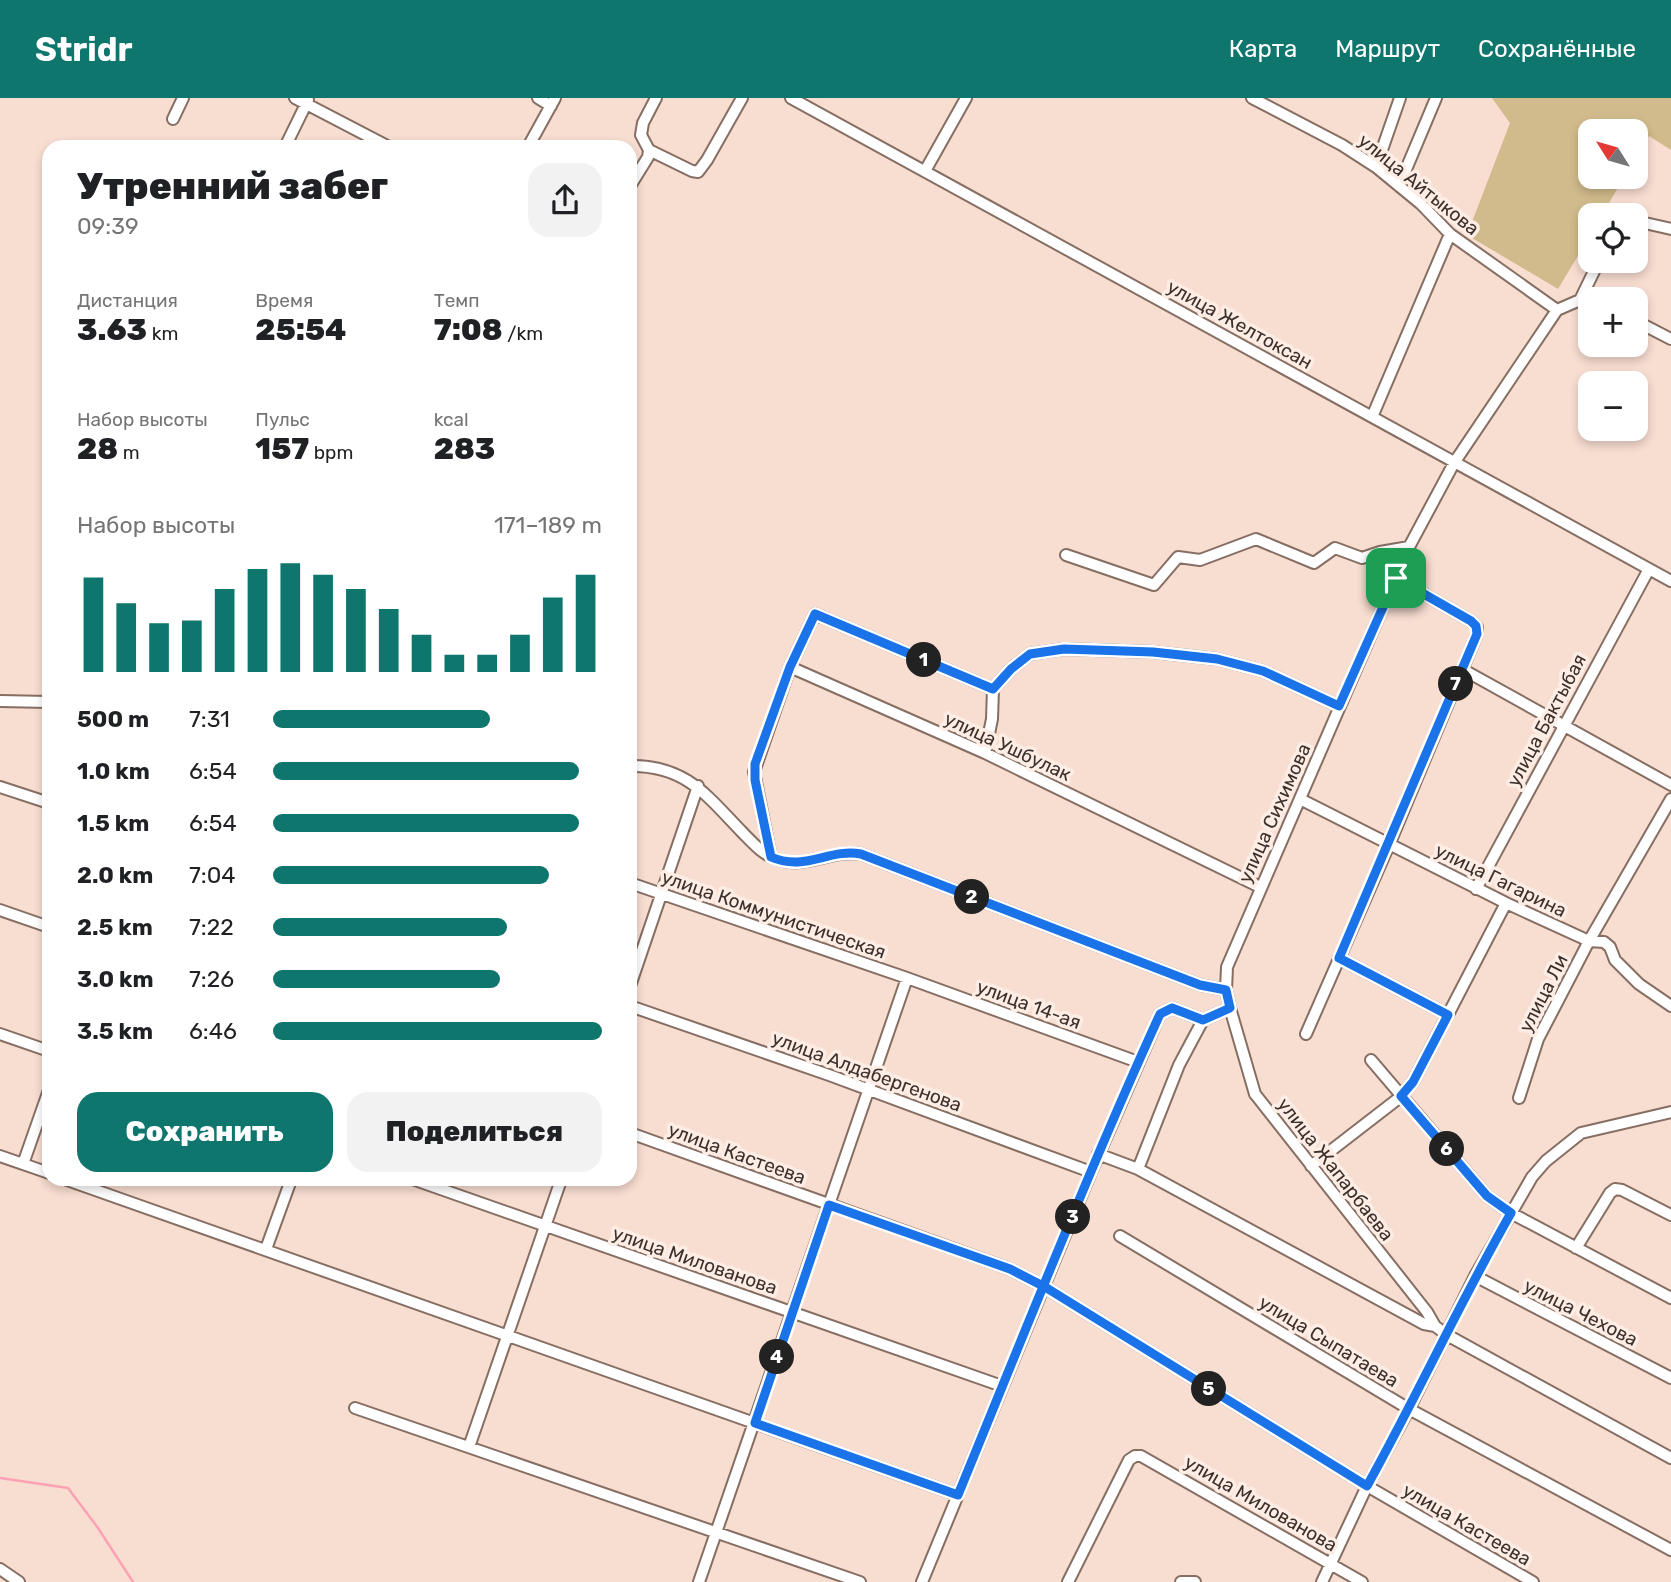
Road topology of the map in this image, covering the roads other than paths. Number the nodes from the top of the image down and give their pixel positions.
1 (183, 98) edge
2 (295, 98) edge
3 (538, 98) edge
4 (656, 98) edge
5 (742, 98) edge
6 (791, 98) edge
7 (966, 98) edge
8 (1252, 98) edge
9 (1400, 98) edge
10 (1436, 98) edge
11 (308, 101) edge
12 (553, 102) edge
13 (173, 119) dead end
14 (288, 140) edge
15 (377, 140) edge
16 (532, 140) edge
17 (649, 150) junction
18 (1376, 167) junction
19 (925, 171) junction
20 (637, 175) edge
21 (1399, 186) junction
22 (1648, 224) edge
23 (1671, 229) edge
24 (1450, 234) junction
25 (1578, 302) edge
26 (1557, 310) junction
27 (1648, 327) edge
28 (1671, 339) edge
29 (1372, 418) junction
30 (1454, 463) junction
31 (1409, 547) junction
32 (1066, 555) dead end
33 (1649, 569) junction
34 (1396, 578) junction
35 (1671, 581) edge
36 (790, 667) junction
37 (1462, 669) junction
38 (993, 689) junction
39 (0, 701) edge
40 (42, 702) edge
41 (1339, 706) junction
42 (1563, 725) junction
43 (985, 753) junction
44 (637, 767) edge
45 (1671, 785) edge
46 (698, 786) junction
47 (0, 787) edge
48 (1300, 799) junction
49 (1671, 799) edge
50 (42, 801) edge
51 (1389, 845) junction
52 (771, 857) junction
53 (637, 885) edge
54 (1260, 887) junction
55 (1476, 889) junction
56 (662, 894) junction
57 (1506, 903) junction
58 (0, 910) edge
59 (42, 925) edge
60 (1589, 941) junction
61 (1339, 958) junction
62 (637, 966) edge
63 (907, 978) junction
64 (1226, 990) junction
65 (1671, 1006) edge
66 (637, 1008) edge
67 (1230, 1008) junction
68 (1448, 1015) junction
69 (1203, 1020) junction
70 (0, 1034) edge
71 (1306, 1034) dead end
72 (42, 1049) edge
73 (1371, 1060) dead end
74 (1138, 1062) junction
75 (868, 1089) junction
76 (1401, 1096) junction
77 (1519, 1098) dead end
78 (42, 1110) edge
79 (1671, 1112) edge
80 (637, 1136) edge
81 (1098, 1154) junction
82 (0, 1156) edge
83 (23, 1164) junction
84 (1311, 1166) junction
85 (1138, 1169) junction
86 (42, 1171) edge
87 (1091, 1172) junction
88 (84, 1186) edge
89 (289, 1186) edge
90 (432, 1186) edge
91 (559, 1186) edge
92 (829, 1205) junction
93 (1511, 1213) junction
94 (1671, 1215) edge
95 (545, 1225) junction
96 (1120, 1236) dead end
97 (1576, 1248) junction
98 (266, 1249) junction
99 (1475, 1276) junction
100 (1045, 1287) junction
101 (1671, 1297) edge
102 (792, 1313) junction
103 (1436, 1326) junction
104 (1447, 1335) junction
105 (507, 1337) junction
106 (1671, 1378) edge
107 (1002, 1386) junction
108 (355, 1408) dead end
109 (1409, 1409) junction
110 (755, 1423) junction
111 (469, 1447) junction
112 (1671, 1458) edge
113 (1367, 1486) junction
114 (958, 1495) junction
115 (717, 1533) junction
116 (1671, 1550) edge
117 (1331, 1563) junction
118 (0, 1569) edge
119 (19, 1582) edge
120 (699, 1582) edge
121 (860, 1582) edge
122 (922, 1582) edge
123 (1068, 1582) edge
124 (1181, 1582) edge
125 (1195, 1582) edge
126 (1322, 1582) edge
127 (1362, 1582) edge
128 (1533, 1582) edge

1 - 13 street
2 - 11 street
3 - 12 street
4 - 17 street
5 - 17 street
6 - 19 street, улица Желтоксан
7 - 19 street
8 - 18 street, улица Айтыкова
9 - 18 street
10 - 21 street
11 - 14 street
11 - 15 street
12 - 16 street
17 - 20 street
18 - 21 street, улица Айтыкова
19 - 29 street, улица Желтоксан
21 - 24 street, улица Айтыкова
22 - 23 street
24 - 26 street, улица Айтыкова
24 - 29 street
25 - 26 street
26 - 30 street, улица Сихимова
27 - 28 street
29 - 30 street, улица Желтоксан
30 - 31 street, улица Сихимова
30 - 33 street, улица Желтоксан
31 - 32 street
31 - 34 street, улица Сихимова
33 - 35 street, улица Желтоксан
33 - 42 street, улица Бактыбая
34 - 37 street
34 - 41 street, улица Сихимова
36 - 38 street
36 - 43 street, улица Ушбулак
36 - 52 street
37 - 42 street
37 - 51 street
38 - 41 street
38 - 43 street
39 - 40 street
41 - 48 street, улица Сихимова
42 - 45 street
42 - 55 street, улица Бактыбая
43 - 54 street, улица Ушбулак
44 - 46 street
46 - 52 street
46 - 56 street
47 - 50 street
48 - 51 street, улица Гагарина
48 - 54 street, улица Сихимова
49 - 60 street, улица Ли
51 - 55 street, улица Гагарина
51 - 61 street
52 - 64 street
53 - 56 street, улица Коммунистическая
54 - 64 street, улица Сихимова
55 - 57 street, улица Гагарина
56 - 62 street
56 - 63 street, улица Коммунистическая
57 - 60 street, улица Гагарина
57 - 68 street
58 - 59 street
60 - 65 street, улица Гагарина
60 - 77 street, улица Ли
61 - 68 street
61 - 71 street
63 - 74 street, улица 14-ая
63 - 75 street
64 - 67 street, улица Сихимова
66 - 75 street, улица Алдабергенова
67 - 69 street
67 - 84 street, улица Жапарбаева
68 - 76 street
69 - 74 street
69 - 85 street
70 - 72 street
73 - 76 street
74 - 81 street
75 - 87 street, улица Алдабергенова
75 - 92 street
76 - 84 street
76 - 93 street
78 - 83 street
79 - 93 street
80 - 92 street, улица Кастеева
81 - 85 street
81 - 87 street
82 - 83 street
83 - 86 street
84 - 103 street, улица Жапарбаева
85 - 103 street
87 - 100 street
88 - 98 street
89 - 98 street
90 - 95 street, улица Милованова
91 - 95 street
92 - 100 street, улица Кастеева
92 - 102 street
93 - 97 street
93 - 99 street
94 - 97 street
95 - 102 street, улица Милованова
95 - 105 street
96 - 109 street, улица Сыпатаева
97 - 101 street
98 - 105 street
99 - 104 street
99 - 106 street, улица Чехова
100 - 107 street
100 - 113 street, улица Кастеева
102 - 107 street, улица Милованова
102 - 110 street
103 - 104 street, улица Жапарбаева
104 - 109 street
104 - 112 street
105 - 110 street
105 - 111 street
107 - 114 street
108 - 111 street
109 - 113 street
109 - 116 street, улица Сыпатаева
110 - 114 street
110 - 115 street
111 - 115 street
113 - 117 street
113 - 128 street, улица Кастеева
114 - 122 street
115 - 120 street
115 - 121 street
117 - 123 street, улица Милованова
117 - 126 street
117 - 127 street, улица Милованова
118 - 119 street
124 - 125 street

